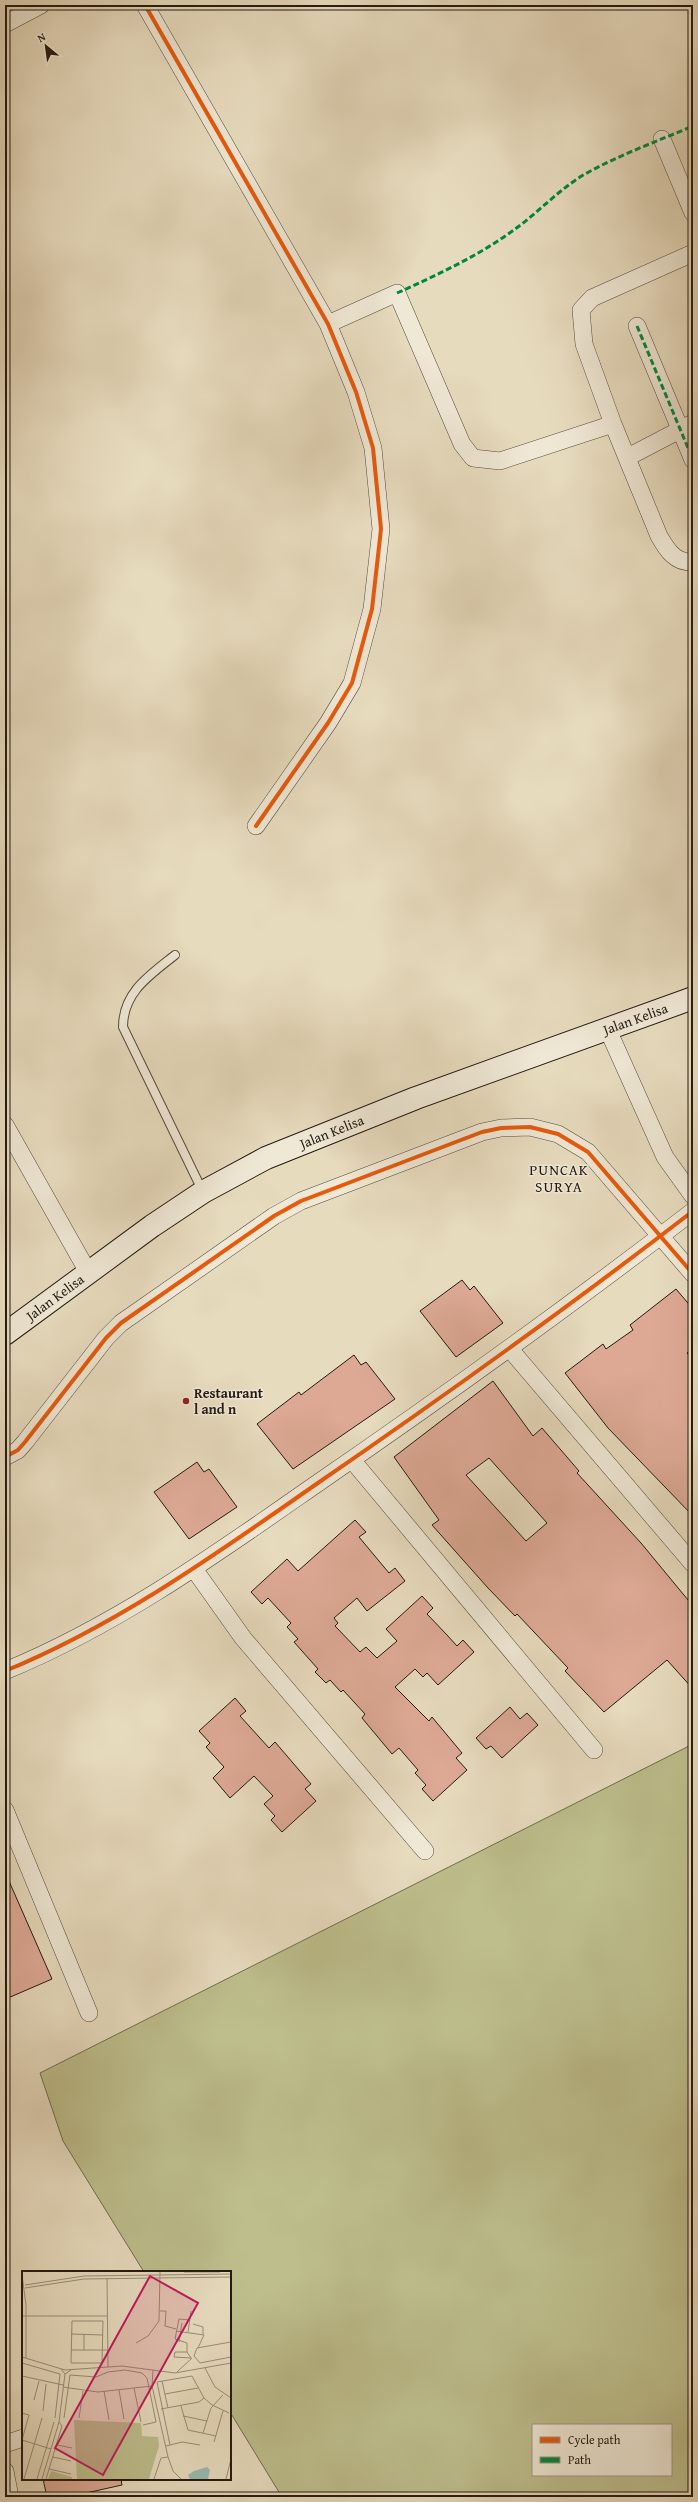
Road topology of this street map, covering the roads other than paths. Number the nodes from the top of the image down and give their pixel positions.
1 (41, 5) edge
2 (145, 5) edge
3 (5, 24) edge
4 (662, 139) dead end
5 (693, 213) edge
6 (693, 253) edge
7 (328, 324) junction
8 (637, 326) dead end
9 (613, 424) junction
10 (687, 426) edge
11 (628, 457) junction
12 (693, 460) edge
13 (693, 562) edge
14 (256, 826) dead end
15 (175, 955) dead end
16 (693, 998) edge
17 (608, 1030) junction
18 (5, 1125) edge
19 (203, 1192) junction
20 (693, 1196) edge
21 (693, 1211) edge
22 (660, 1237) junction
23 (88, 1272) junction
24 (693, 1274) edge
25 (5, 1334) edge
26 (509, 1348) junction
27 (5, 1457) edge
28 (352, 1460) junction
29 (693, 1564) edge
30 (194, 1569) junction
31 (5, 1671) edge
32 (594, 1750) dead end
33 (5, 1810) edge
34 (425, 1851) dead end
35 (89, 2013) dead end
36 (22, 2438) edge
37 (5, 2444) edge
38 (5, 2471) edge
39 (10, 2497) edge

1 - 3 street
2 - 7 street
4 - 5 street
6 - 9 street
7 - 9 street
7 - 14 street
8 - 10 street
9 - 11 street
10 - 11 street
10 - 12 street
11 - 13 street
15 - 19 lane
16 - 17 main road, Jalan Kelisa
17 - 19 main road, Jalan Kelisa
17 - 20 street
18 - 23 street
19 - 23 main road, Jalan Kelisa
21 - 22 street
22 - 24 street
22 - 26 street
22 - 27 street
23 - 25 main road, Jalan Kelisa
26 - 28 street
26 - 29 street
28 - 30 street
28 - 32 street
30 - 31 street
30 - 34 street
33 - 35 street
36 - 37 street
38 - 39 street

